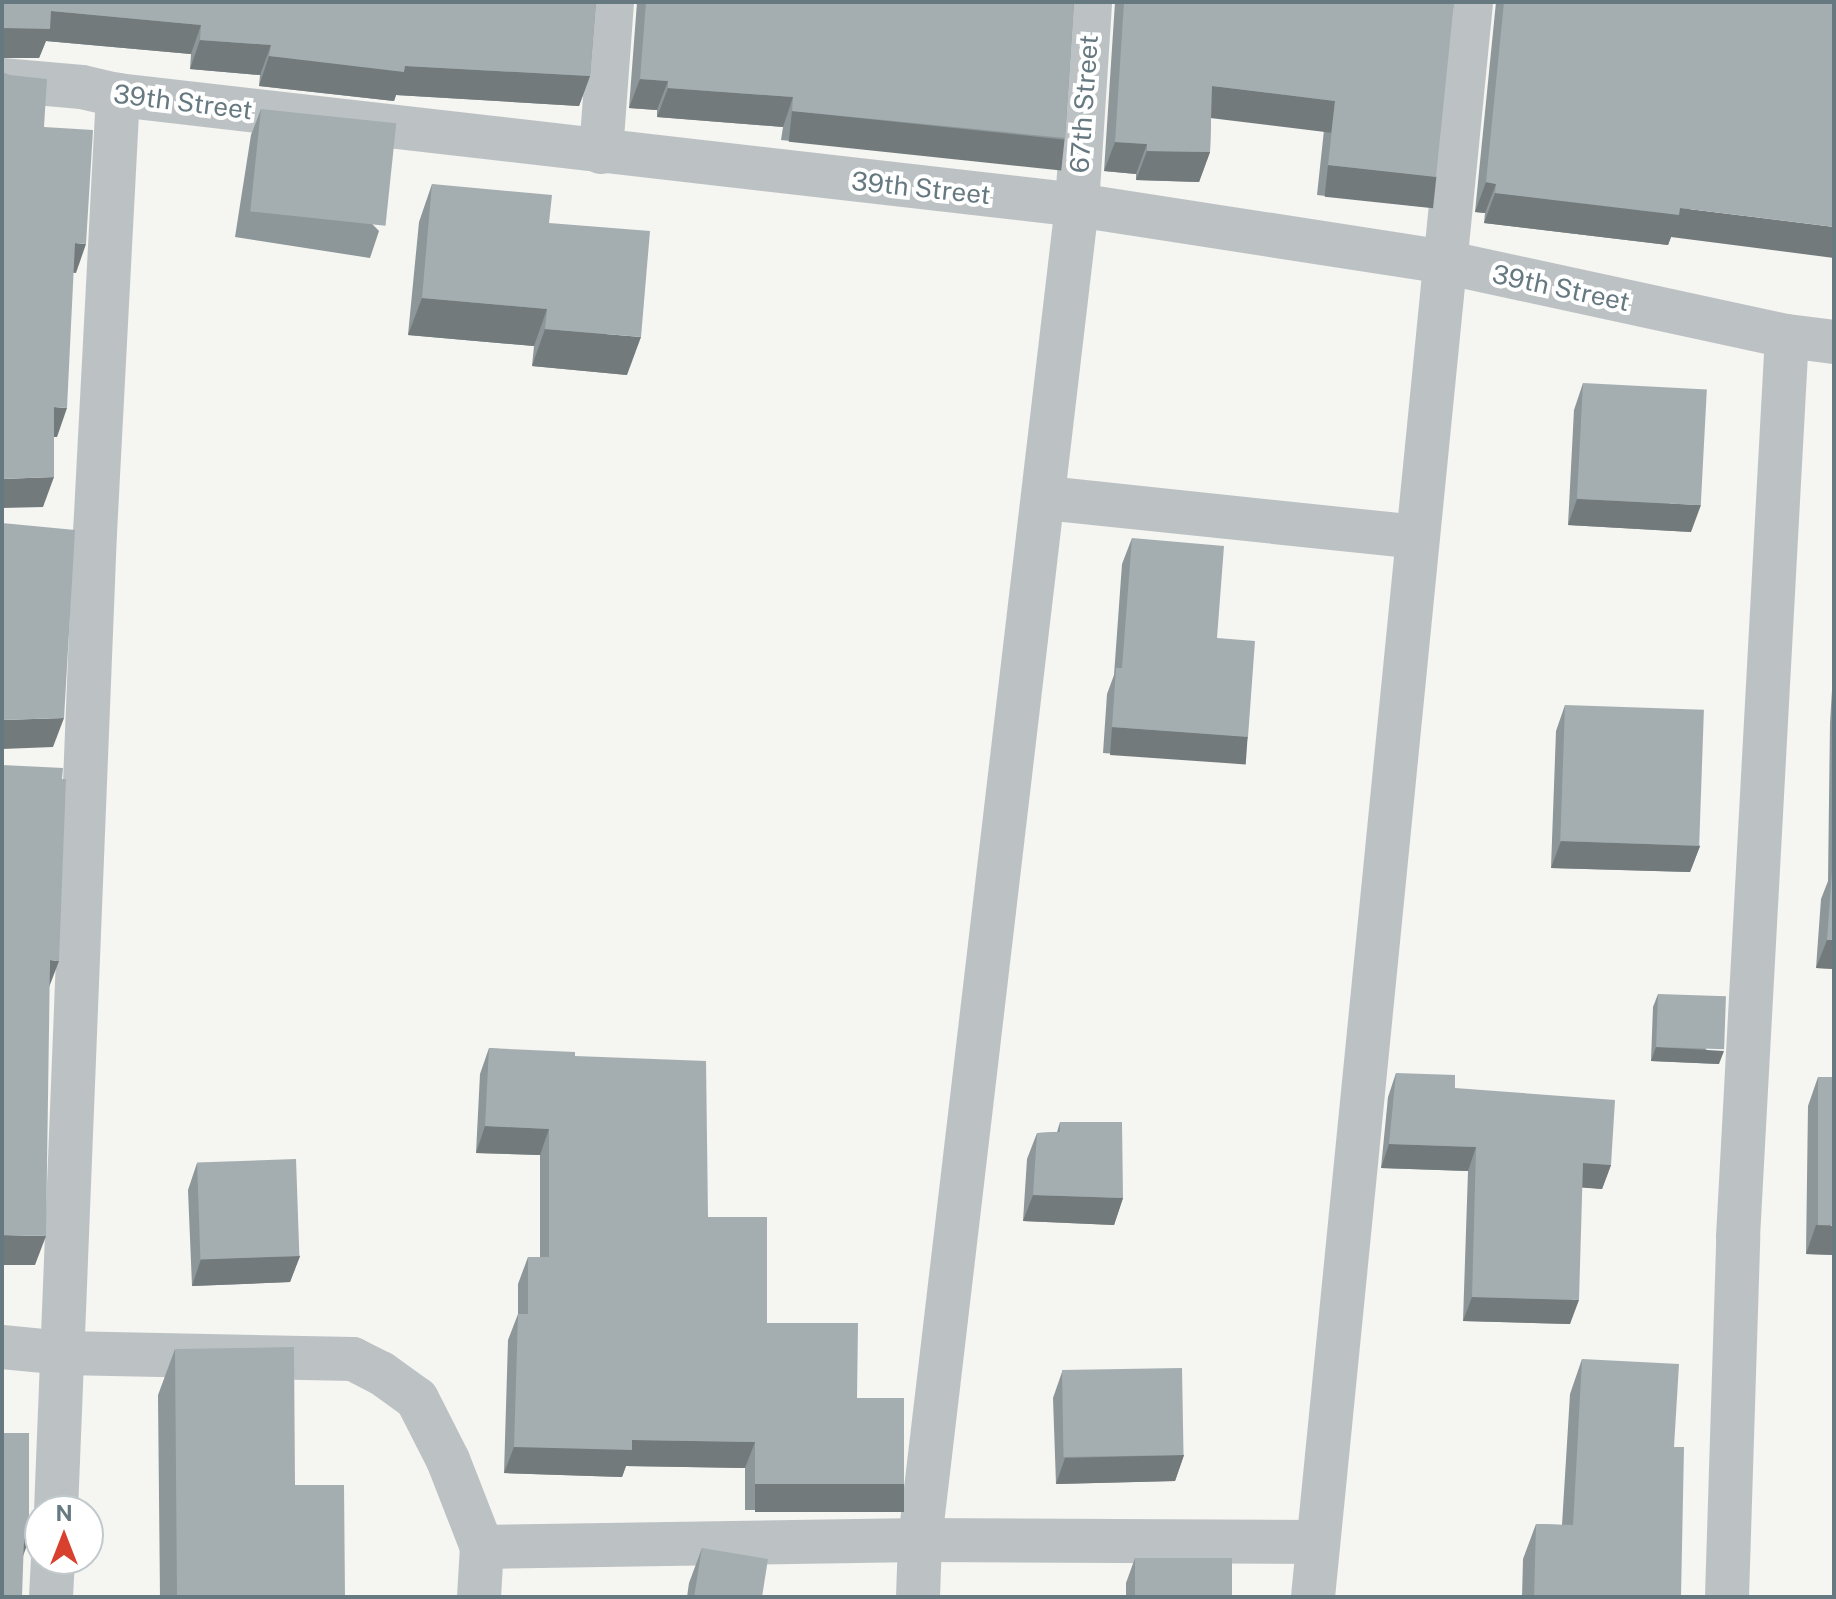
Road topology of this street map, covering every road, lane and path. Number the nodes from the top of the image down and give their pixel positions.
1 (612, 2) edge
2 (1090, 2) edge
3 (1471, 2) edge
4 (2, 80) edge
5 (118, 95) junction
6 (601, 152) junction
7 (1077, 205) junction
8 (1444, 262) junction
9 (1787, 336) junction
10 (1834, 342) edge
11 (1046, 498) junction
12 (48, 532) edge
13 (95, 533) junction
14 (1417, 537) junction
15 (2, 1347) edge
16 (63, 1353) junction
17 (57, 1495) edge
18 (920, 1540) junction
19 (1316, 1542) junction
20 (482, 1547) junction
21 (52, 1575) edge
22 (51, 1597) edge
23 (479, 1597) edge
24 (918, 1597) edge
25 (1313, 1597) edge
26 (1727, 1597) edge

1 - 6 street
2 - 7 street, 67th Street
3 - 8 street
4 - 5 street, 39th Street
5 - 6 street, 39th Street
5 - 13 street
6 - 7 street, 39th Street
7 - 8 street, 39th Street
7 - 11 street, 67th Street
8 - 9 street, 39th Street
8 - 14 street
9 - 10 street, 39th Street
9 - 26 street
11 - 14 street
11 - 18 street, 67th Street
12 - 13 street
13 - 16 street
14 - 19 street
15 - 16 street
16 - 17 street
16 - 20 street
18 - 19 street
18 - 20 street
18 - 24 street, 67th Street
19 - 25 street
20 - 23 street
21 - 22 street

